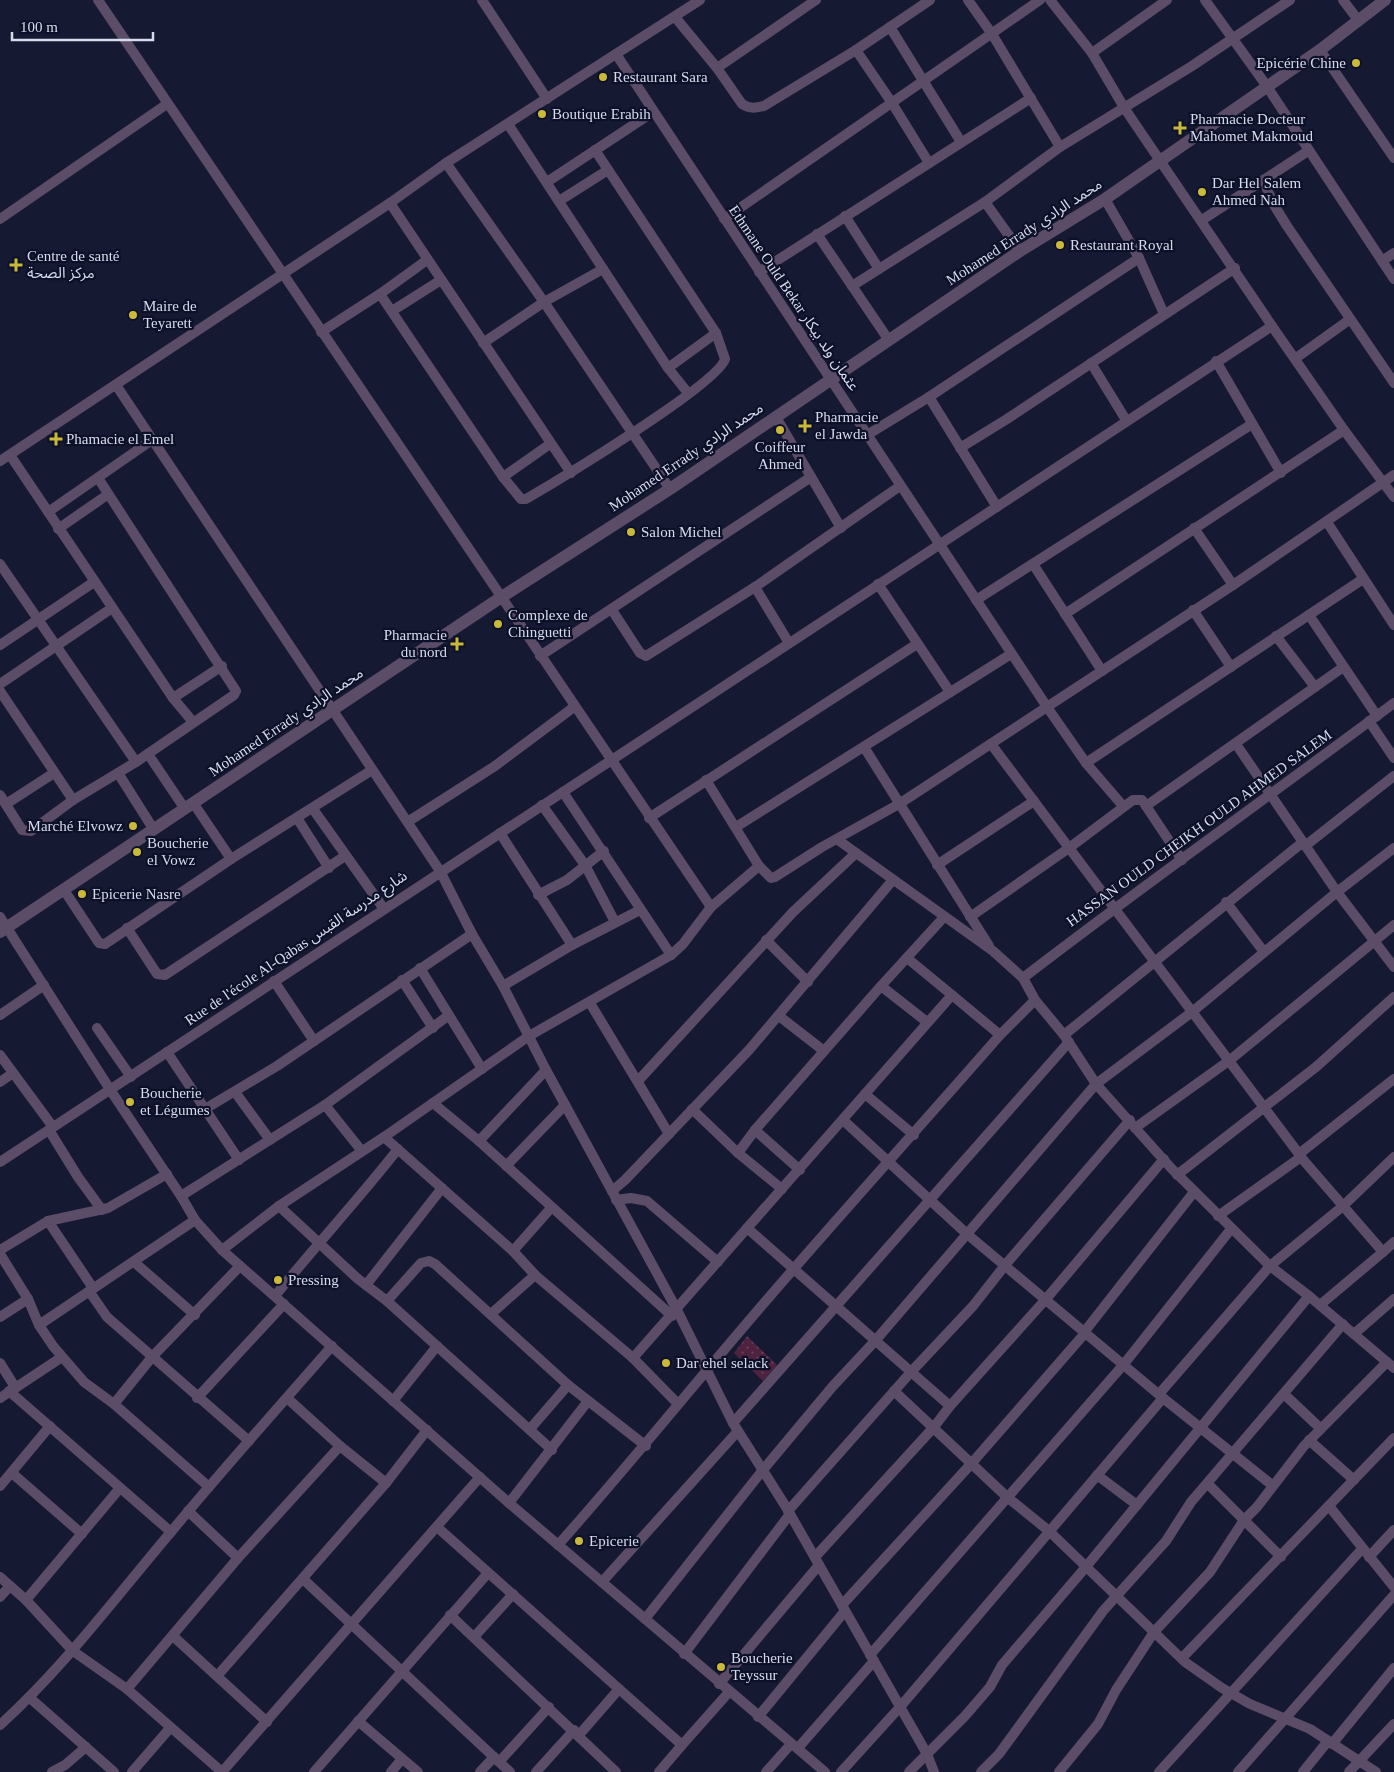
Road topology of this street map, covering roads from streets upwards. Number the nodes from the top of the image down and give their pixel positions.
1 (98, 0) edge
2 (482, 0) edge
3 (700, 0) edge
4 (816, 0) edge
5 (930, 0) edge
6 (968, 0) edge
7 (1040, 0) edge
8 (1050, 0) edge
9 (1168, 0) edge
10 (1205, 0) edge
11 (1290, 0) edge
12 (1343, 0) edge
13 (1385, 0) edge
14 (675, 16) junction
15 (1358, 20) junction
16 (890, 27) junction
17 (992, 34) junction
18 (1232, 38) junction
19 (856, 50) junction
20 (1320, 50) junction
21 (1092, 53) junction
22 (616, 54) junction
23 (717, 68) junction
24 (922, 82) junction
25 (1266, 85) junction
26 (1031, 98) junction
27 (547, 99) junction
28 (892, 103) junction
29 (168, 104) junction
30 (1125, 109) junction
31 (653, 112) junction
32 (508, 124) junction
33 (962, 142) junction
34 (1060, 147) junction
35 (595, 150) junction
36 (1308, 151) junction
37 (1394, 158) edge
38 (1162, 161) junction
39 (446, 163) junction
40 (929, 163) junction
41 (608, 170) junction
42 (1263, 180) junction
43 (547, 182) junction
44 (1105, 199) junction
45 (559, 201) junction
46 (985, 202) junction
47 (390, 203) junction
48 (844, 216) junction
49 (0, 219) edge
50 (724, 219) junction
51 (1202, 220) junction
52 (817, 234) junction
53 (1020, 251) junction
54 (1394, 253) edge
55 (1139, 258) junction
56 (427, 260) junction
57 (1382, 262) junction
58 (1235, 268) junction
59 (603, 269) junction
60 (879, 269) junction
61 (759, 272) junction
62 (282, 274) junction
63 (440, 280) junction
64 (1394, 280) edge
65 (852, 286) junction
66 (380, 294) junction
67 (544, 302) junction
68 (392, 311) junction
69 (1164, 314) junction
70 (1350, 320) junction
71 (1272, 326) junction
72 (321, 332) junction
73 (716, 333) junction
74 (888, 339) junction
75 (483, 343) junction
76 (1296, 358) junction
77 (1216, 361) junction
78 (1091, 363) junction
79 (668, 368) junction
80 (830, 380) junction
81 (1393, 381) edge
82 (116, 385) junction
83 (688, 393) junction
84 (929, 397) junction
85 (776, 417) junction
86 (1126, 420) junction
87 (1252, 424) junction
88 (1344, 430) junction
89 (632, 432) junction
90 (867, 435) junction
91 (152, 440) junction
92 (550, 444) junction
93 (960, 448) junction
94 (10, 455) junction
95 (0, 461) edge
96 (571, 473) junction
97 (1281, 473) junction
98 (1394, 475) edge
99 (503, 477) junction
100 (810, 477) junction
101 (98, 478) junction
102 (1384, 481) junction
103 (900, 486) junction
104 (670, 488) junction
105 (108, 495) junction
106 (1394, 496) edge
107 (997, 507) junction
108 (48, 512) junction
109 (1327, 522) junction
110 (841, 528) junction
111 (1194, 528) junction
112 (58, 529) junction
113 (939, 545) junction
114 (0, 564) edge
115 (1033, 564) junction
116 (1364, 579) junction
117 (94, 582) junction
118 (878, 584) junction
119 (1233, 585) junction
120 (756, 587) junction
121 (500, 598) junction
122 (976, 600) junction
123 (112, 608) junction
124 (612, 610) junction
125 (1193, 610) junction
126 (1065, 614) junction
127 (1309, 615) junction
128 (39, 619) junction
129 (1394, 624) edge
130 (1276, 636) junction
131 (788, 643) junction
132 (917, 644) junction
133 (0, 645) edge
134 (57, 646) junction
135 (1012, 654) junction
136 (540, 656) junction
137 (222, 666) junction
138 (1231, 667) junction
139 (1342, 668) junction
140 (1102, 671) junction
141 (0, 684) edge
142 (1316, 687) junction
143 (0, 690) edge
144 (950, 692) junction
145 (173, 698) junction
146 (1394, 703) edge
147 (574, 707) junction
148 (1047, 707) junction
149 (332, 710) junction
150 (1373, 719) junction
151 (193, 722) junction
152 (991, 744) junction
153 (1236, 744) junction
154 (864, 746) junction
155 (148, 754) junction
156 (1394, 758) edge
157 (610, 760) junction
158 (136, 762) junction
159 (1086, 763) junction
160 (372, 770) junction
161 (54, 773) junction
162 (118, 773) junction
163 (1394, 776) edge
164 (706, 780) junction
165 (563, 792) junction
166 (1270, 796) junction
167 (3, 800) edge
168 (73, 800) junction
169 (1034, 801) junction
170 (899, 804) junction
171 (542, 805) junction
172 (190, 806) junction
173 (1123, 806) junction
174 (1146, 806) junction
175 (313, 808) junction
176 (297, 818) junction
177 (649, 818) junction
178 (409, 822) junction
179 (736, 827) junction
180 (154, 830) junction
181 (500, 833) junction
182 (838, 840) junction
183 (1304, 844) junction
184 (1069, 848) junction
185 (1394, 848) edge
186 (604, 850) junction
187 (856, 853) junction
188 (345, 856) junction
189 (231, 859) junction
190 (1182, 860) junction
191 (937, 865) junction
192 (585, 866) junction
193 (759, 866) junction
194 (329, 868) junction
195 (440, 871) junction
196 (892, 881) junction
197 (64, 890) junction
198 (1337, 892) junction
199 (538, 895) junction
200 (1226, 902) junction
201 (711, 907) junction
202 (384, 909) junction
203 (1113, 909) junction
204 (640, 910) junction
205 (970, 916) junction
206 (0, 917) edge
207 (944, 917) junction
208 (615, 922) junction
209 (1394, 925) edge
210 (127, 928) junction
211 (4, 930) edge
212 (472, 934) junction
213 (766, 940) junction
214 (1373, 940) junction
215 (572, 945) junction
216 (993, 950) junction
217 (1264, 952) junction
218 (671, 955) junction
219 (906, 958) junction
220 (1154, 962) junction
221 (1394, 967) edge
222 (420, 968) junction
223 (1023, 978) junction
224 (402, 980) junction
225 (274, 981) junction
226 (808, 982) junction
227 (44, 985) junction
228 (503, 986) junction
229 (881, 986) junction
230 (952, 995) junction
231 (1394, 997) edge
232 (1035, 1000) junction
233 (590, 1003) junction
234 (1192, 1012) junction
235 (0, 1015) edge
236 (448, 1016) junction
237 (779, 1016) junction
238 (927, 1022) junction
239 (98, 1028) dead end
240 (433, 1028) junction
241 (1000, 1035) junction
242 (529, 1036) junction
243 (1066, 1038) junction
244 (314, 1041) junction
245 (824, 1051) junction
246 (167, 1052) junction
247 (0, 1055) edge
248 (1230, 1060) junction
249 (482, 1069) junction
250 (546, 1070) junction
251 (13, 1073) junction
252 (131, 1077) junction
253 (1394, 1079) edge
254 (638, 1081) junction
255 (0, 1082) edge
256 (1096, 1084) junction
257 (111, 1091) junction
258 (236, 1092) junction
259 (866, 1094) junction
260 (433, 1103) junction
261 (325, 1105) junction
262 (565, 1105) junction
263 (1266, 1107) junction
264 (205, 1109) junction
265 (692, 1109) junction
266 (843, 1120) junction
267 (1132, 1124) junction
268 (51, 1128) junction
269 (755, 1130) junction
270 (669, 1134) junction
271 (914, 1135) junction
272 (384, 1137) junction
273 (270, 1140) junction
274 (479, 1141) junction
275 (398, 1149) junction
276 (361, 1150) junction
277 (738, 1153) junction
278 (1300, 1155) junction
279 (1394, 1157) edge
280 (1164, 1158) junction
281 (239, 1160) junction
282 (0, 1162) edge
283 (890, 1162) junction
284 (506, 1166) junction
285 (800, 1170) junction
286 (167, 1174) junction
287 (1177, 1175) junction
288 (442, 1188) junction
289 (782, 1189) junction
290 (1194, 1192) junction
291 (614, 1195) junction
292 (181, 1196) junction
293 (928, 1200) junction
294 (279, 1206) junction
295 (1343, 1206) junction
296 (551, 1208) junction
297 (102, 1210) junction
298 (1218, 1216) junction
299 (48, 1220) junction
300 (195, 1220) junction
301 (747, 1228) junction
302 (1231, 1229) junction
303 (967, 1234) junction
304 (1394, 1242) edge
305 (318, 1243) junction
306 (0, 1250) edge
307 (222, 1250) junction
308 (513, 1251) junction
309 (1383, 1252) junction
310 (0, 1254) edge
311 (134, 1262) junction
312 (718, 1262) junction
313 (1006, 1264) junction
314 (240, 1266) junction
315 (1270, 1266) junction
316 (793, 1270) junction
317 (535, 1275) junction
318 (366, 1285) junction
319 (91, 1289) junction
320 (275, 1296) junction
321 (1310, 1296) junction
322 (1046, 1299) junction
323 (1394, 1299) edge
324 (28, 1300) junction
325 (387, 1301) junction
326 (284, 1304) junction
327 (1320, 1305) junction
328 (835, 1306) junction
329 (674, 1313) junction
330 (491, 1314) junction
331 (195, 1315) junction
332 (0, 1317) edge
333 (1343, 1324) junction
334 (39, 1325) junction
335 (1086, 1331) junction
336 (1354, 1334) junction
337 (875, 1341) junction
338 (332, 1346) junction
339 (437, 1346) junction
340 (62, 1357) junction
341 (152, 1357) junction
342 (632, 1358) junction
343 (0, 1363) edge
344 (1124, 1364) junction
345 (1391, 1365) edge
346 (708, 1368) junction
347 (911, 1372) junction
348 (568, 1385) junction
349 (12, 1389) junction
350 (894, 1391) junction
351 (1284, 1394) junction
352 (1161, 1396) junction
353 (0, 1398) edge
354 (197, 1398) junction
355 (287, 1398) junction
356 (393, 1400) junction
357 (588, 1401) junction
358 (114, 1404) junction
359 (678, 1404) junction
360 (950, 1406) junction
361 (50, 1426) junction
362 (736, 1427) junction
363 (934, 1427) junction
364 (1200, 1428) junction
365 (1320, 1428) junction
366 (530, 1429) junction
367 (427, 1430) junction
368 (1394, 1438) edge
369 (1309, 1440) junction
370 (249, 1442) junction
371 (340, 1446) junction
372 (646, 1446) junction
373 (552, 1450) junction
374 (1233, 1455) junction
375 (971, 1464) junction
376 (762, 1471) junction
377 (12, 1473) junction
378 (1097, 1474) junction
379 (480, 1477) junction
380 (1354, 1480) junction
381 (386, 1483) junction
382 (1208, 1484) junction
383 (1272, 1485) junction
384 (0, 1486) edge
385 (209, 1487) junction
386 (120, 1488) junction
387 (1007, 1497) junction
388 (509, 1503) junction
389 (1137, 1505) junction
390 (1329, 1506) junction
391 (188, 1512) junction
392 (789, 1513) junction
393 (1244, 1520) junction
394 (437, 1526) junction
395 (1394, 1530) edge
396 (1048, 1531) junction
397 (171, 1532) junction
398 (82, 1534) junction
399 (558, 1545) junction
400 (1366, 1553) junction
401 (1281, 1557) junction
402 (238, 1558) junction
403 (817, 1561) junction
404 (1085, 1568) junction
405 (488, 1573) junction
406 (0, 1577) edge
407 (303, 1579) junction
408 (602, 1582) junction
409 (10, 1586) junction
410 (1394, 1588) edge
411 (513, 1594) junction
412 (1115, 1596) junction
413 (0, 1597) edge
414 (26, 1600) junction
415 (844, 1608) junction
416 (450, 1616) junction
417 (645, 1619) junction
418 (352, 1624) junction
419 (1154, 1632) junction
420 (173, 1636) junction
421 (474, 1637) junction
422 (73, 1651) junction
423 (684, 1654) junction
424 (872, 1658) junction
425 (1182, 1658) junction
426 (1394, 1668) edge
427 (402, 1671) junction
428 (218, 1675) junction
429 (719, 1684) junction
430 (126, 1689) junction
431 (619, 1689) junction
432 (730, 1692) junction
433 (1231, 1693) junction
434 (30, 1698) junction
435 (549, 1707) junction
436 (900, 1707) junction
437 (758, 1717) junction
438 (1283, 1719) junction
439 (358, 1721) junction
440 (266, 1722) junction
441 (1394, 1724) edge
442 (0, 1725) edge
443 (170, 1728) junction
444 (576, 1732) junction
445 (1330, 1743) junction
446 (682, 1745) junction
447 (794, 1746) junction
448 (86, 1747) junction
449 (927, 1754) junction
450 (402, 1759) junction
451 (496, 1759) junction
452 (1358, 1761) junction
453 (52, 1772) edge
454 (114, 1772) edge
455 (132, 1772) edge
456 (222, 1772) edge
457 (315, 1772) edge
458 (392, 1772) edge
459 (418, 1772) edge
460 (480, 1772) edge
461 (510, 1772) edge
462 (536, 1772) edge
463 (616, 1772) edge
464 (659, 1772) edge
465 (766, 1772) edge
466 (825, 1772) edge
467 (841, 1772) edge
468 (909, 1772) edge
469 (934, 1772) edge
470 (981, 1772) edge
471 (1059, 1772) edge
472 (1159, 1772) edge
473 (1238, 1772) edge
474 (1303, 1772) edge
475 (1349, 1772) edge
476 (1376, 1772) edge

1 - 29 street
2 - 27 street
3 - 14 street
4 - 23 street
5 - 16 street
6 - 17 street
7 - 17 street
8 - 21 street
9 - 21 street
10 - 18 street
11 - 18 street
12 - 15 street
13 - 15 street, Mohamed Errady محمد الرادي
14 - 22 street
14 - 23 street
15 - 20 street, Mohamed Errady محمد الرادي
16 - 19 street
16 - 24 street
17 - 24 street
17 - 26 street
18 - 25 street
18 - 30 street
19 - 23 street
19 - 28 street
20 - 25 street, Mohamed Errady محمد الرادي
20 - 37 street
21 - 30 street
22 - 27 street
22 - 31 street, Ethmane Ould Bekar عثمان ولد بيكار
24 - 28 street
24 - 33 street
25 - 36 street
25 - 38 street, Mohamed Errady محمد الرادي
26 - 33 street
26 - 34 street
27 - 32 street
28 - 40 street
28 - 50 street
29 - 49 street
29 - 62 street
30 - 34 street
30 - 38 street
31 - 35 street
31 - 50 street, Ethmane Ould Bekar عثمان ولد بيكار
32 - 39 street
32 - 43 street
33 - 40 street
34 - 46 street
35 - 41 street
35 - 43 street
36 - 42 street
36 - 57 street
38 - 44 street, Mohamed Errady محمد الرادي
38 - 51 street
39 - 47 street
39 - 67 street
40 - 48 street
41 - 45 street
41 - 73 street
42 - 51 street
42 - 70 street
43 - 45 street
44 - 53 street, Mohamed Errady محمد الرادي
44 - 55 street
45 - 59 street
46 - 53 street
46 - 60 street
47 - 56 street
47 - 62 street
48 - 52 street
48 - 60 street
50 - 61 street, Ethmane Ould Bekar عثمان ولد بيكار
51 - 58 street
52 - 61 street
52 - 65 street
53 - 74 street, Mohamed Errady محمد الرادي
54 - 57 street
55 - 69 street
55 - 84 street
56 - 63 street
56 - 66 street
57 - 64 street
58 - 69 street
58 - 71 street
59 - 67 street
59 - 79 street
60 - 65 street
61 - 80 street, Ethmane Ould Bekar عثمان ولد بيكار
62 - 72 street
62 - 82 street
63 - 68 street
63 - 75 street
65 - 74 street
66 - 68 street
66 - 72 street
67 - 75 street
67 - 89 street
68 - 99 street
69 - 78 street
70 - 76 street
70 - 81 street
71 - 76 street
71 - 77 street, Rue de l'école Al-Qabas شارع مدرسة القبس
72 - 121 street
73 - 79 street
73 - 83 street
74 - 80 street, Mohamed Errady محمد الرادي
75 - 92 street
76 - 88 street
77 - 86 street, Rue de l'école Al-Qabas شارع مدرسة القبس
77 - 87 street
78 - 86 street
78 - 93 street
79 - 83 street
80 - 85 street, Mohamed Errady محمد الرادي
80 - 90 street, Ethmane Ould Bekar عثمان ولد بيكار
82 - 91 street
82 - 94 street
83 - 89 street
84 - 90 street
84 - 93 street
85 - 100 street
85 - 104 street, Mohamed Errady محمد الرادي
86 - 107 street, Rue de l'école Al-Qabas شارع مدرسة القبس
87 - 97 street
87 - 115 street
88 - 97 street
88 - 102 street
89 - 96 street
89 - 104 street
90 - 103 street, Ethmane Ould Bekar عثمان ولد بيكار
91 - 101 street
91 - 149 street
92 - 96 street
92 - 99 street
93 - 107 street
94 - 95 street
94 - 108 street
96 - 99 street
97 - 111 street
98 - 102 street
100 - 110 street
100 - 124 street
101 - 105 street
101 - 108 street
102 - 106 street
102 - 109 street
103 - 110 street
103 - 113 street, Ethmane Ould Bekar عثمان ولد بيكار
104 - 121 street, Mohamed Errady محمد الرادي
105 - 112 street
105 - 137 street
107 - 113 street, Rue de l'école Al-Qabas شارع مدرسة القبس
108 - 112 street
109 - 116 street
109 - 119 street
110 - 120 street
111 - 119 street
111 - 126 street
112 - 117 street
113 - 118 street, Rue de l'école Al-Qabas شارع مدرسة القبس
113 - 122 street, Ethmane Ould Bekar عثمان ولد بيكار
114 - 128 street
115 - 122 street
115 - 126 street
116 - 127 street
116 - 129 street
117 - 123 street
117 - 128 street
118 - 131 street, Rue de l'école Al-Qabas شارع مدرسة القبس
118 - 132 street
119 - 125 street
120 - 124 street
120 - 131 street
121 - 136 street
121 - 149 street, Mohamed Errady محمد الرادي
122 - 135 street, Ethmane Ould Bekar عثمان ولد بيكار
123 - 134 street
123 - 145 street
124 - 136 street
125 - 138 street
125 - 140 street
126 - 140 street
127 - 130 street
127 - 139 street
128 - 133 street
128 - 134 street
130 - 138 street
130 - 142 street
131 - 157 street, Rue de l'école Al-Qabas شارع مدرسة القبس
132 - 144 street
132 - 164 street
134 - 141 street
134 - 158 street
135 - 144 street
135 - 148 street, Ethmane Ould Bekar عثمان ولد بيكار
136 - 147 street
137 - 145 street
137 - 151 street
138 - 159 street
139 - 142 street
139 - 150 street
140 - 148 street
142 - 153 street
143 - 161 street
144 - 154 street
145 - 151 street
146 - 150 street, HASSAN OULD CHEIKH OULD AHMED SALEM
147 - 157 street
147 - 178 street
148 - 152 street
148 - 159 street, Ethmane Ould Bekar عثمان ولد بيكار
149 - 160 street
149 - 172 street, Mohamed Errady محمد الرادي
150 - 156 street
150 - 166 street, HASSAN OULD CHEIKH OULD AHMED SALEM
151 - 155 street
152 - 169 street
152 - 170 street
153 - 166 street
153 - 174 street
154 - 170 street
154 - 179 street
155 - 158 street
155 - 172 street
157 - 165 street, Rue de l'école Al-Qabas شارع مدرسة القبس
157 - 177 street
158 - 162 street
159 - 173 street, Ethmane Ould Bekar عثمان ولد بيكار
160 - 175 street
160 - 178 street
161 - 167 street
161 - 168 street
162 - 168 street
162 - 180 street
163 - 183 street
164 - 177 street
164 - 179 street
165 - 171 street, Rue de l'école Al-Qabas شارع مدرسة القبس
165 - 186 street
166 - 183 street
166 - 190 street, HASSAN OULD CHEIKH OULD AHMED SALEM
167 - 168 street
169 - 184 street
169 - 191 street
170 - 182 street
170 - 191 street
171 - 181 street, Rue de l'école Al-Qabas شارع مدرسة القبس
171 - 192 street
172 - 180 street, Mohamed Errady محمد الرادي
172 - 189 street
173 - 174 street
173 - 184 street
174 - 190 street
175 - 176 street
175 - 188 street
176 - 189 street
176 - 194 street
177 - 201 street
178 - 195 street
179 - 193 street
180 - 197 street, Mohamed Errady محمد الرادي
181 - 195 street, Rue de l'école Al-Qabas شارع مدرسة القبس
181 - 199 street
182 - 187 street
182 - 193 street
183 - 198 street
183 - 200 street
184 - 203 street
184 - 205 street
185 - 198 street
186 - 192 street
186 - 204 street
187 - 196 street
187 - 213 street
188 - 194 street
188 - 202 street
189 - 210 street
190 - 203 street, HASSAN OULD CHEIKH OULD AHMED SALEM
191 - 205 street
192 - 199 street
192 - 208 street
193 - 201 street
194 - 210 street
195 - 202 street, Rue de l'école Al-Qabas شارع مدرسة القبس
195 - 212 street
196 - 207 street
196 - 226 street
197 - 210 street
197 - 211 street, Mohamed Errady محمد الرادي
198 - 214 street
198 - 217 street
199 - 215 street
200 - 217 street
200 - 220 street
201 - 218 street
202 - 225 street, Rue de l'école Al-Qabas شارع مدرسة القبس
203 - 220 street
203 - 223 street, HASSAN OULD CHEIKH OULD AHMED SALEM
204 - 208 street
204 - 218 street
205 - 216 street
206 - 211 street
207 - 216 street
207 - 219 street
208 - 215 street
209 - 214 street
211 - 227 street
212 - 222 street
212 - 228 street
213 - 226 street
213 - 254 street
214 - 221 street
214 - 248 street
215 - 228 street
216 - 223 street
217 - 234 street
218 - 233 street
219 - 229 street
219 - 230 street
220 - 234 street
220 - 243 street
222 - 224 street
222 - 236 street
223 - 232 street
224 - 240 street
224 - 244 street
225 - 244 street
225 - 246 street, Rue de l'école Al-Qabas شارع مدرسة القبس
226 - 237 street
227 - 235 street
227 - 257 street
228 - 242 street
229 - 238 street
229 - 245 street
230 - 238 street
230 - 241 street
231 - 263 street
232 - 241 street
232 - 243 street
233 - 242 street
233 - 254 street
234 - 248 street
234 - 256 street
236 - 240 street
236 - 249 street
237 - 245 street
237 - 265 street
238 - 259 street
239 - 252 street
240 - 261 street
241 - 271 street
242 - 249 street
242 - 250 street
243 - 256 street
243 - 293 street
244 - 258 street
245 - 269 street
246 - 252 street, Rue de l'école Al-Qabas شارع مدرسة القبس
246 - 264 street
247 - 251 street
248 - 263 street
248 - 267 street
249 - 260 street
250 - 262 street
250 - 274 street
251 - 255 street
251 - 268 street
252 - 257 street, Rue de l'école Al-Qabas شارع مدرسة القبس
253 - 278 street
254 - 270 street
256 - 267 street
256 - 303 street
257 - 268 street, Rue de l'école Al-Qabas شارع مدرسة القبس
257 - 286 street
258 - 264 street
258 - 273 street
259 - 266 street
259 - 271 street
260 - 272 street
260 - 274 street
261 - 273 street
261 - 276 street
262 - 284 street
262 - 291 street
263 - 278 street
263 - 287 street
264 - 281 street
265 - 270 street
265 - 277 street
266 - 283 street
266 - 285 street
267 - 280 street
267 - 313 street
268 - 282 street, Rue de l'école Al-Qabas شارع مدرسة القبس
268 - 297 street
269 - 277 street
269 - 285 street
270 - 291 street
271 - 283 street
272 - 275 street
272 - 276 street
273 - 281 street
274 - 284 street
275 - 288 street
275 - 305 street
276 - 294 street
277 - 289 street
278 - 295 street
278 - 298 street
279 - 295 street
280 - 287 street
280 - 322 street
281 - 292 street
283 - 293 street
283 - 316 street
284 - 296 street
285 - 289 street
286 - 292 street
286 - 297 street
287 - 290 street
288 - 308 street
288 - 318 street
289 - 301 street
290 - 298 street
290 - 335 street
291 - 312 street
291 - 329 street
292 - 300 street
293 - 303 street
293 - 328 street
294 - 305 street
294 - 307 street
295 - 309 street
295 - 315 street
296 - 308 street
296 - 329 street
297 - 299 street
298 - 302 street
299 - 306 street
299 - 319 street
300 - 307 street
300 - 311 street
301 - 312 street
301 - 316 street
302 - 315 street
302 - 344 street
303 - 313 street
303 - 337 street
304 - 309 street
305 - 318 street
305 - 320 street
307 - 314 street
308 - 317 street
309 - 327 street
310 - 324 street
311 - 319 street
311 - 331 street
312 - 329 street
313 - 322 street
313 - 347 street
314 - 320 street
314 - 331 street
315 - 321 street
315 - 352 street
316 - 328 street
316 - 346 street
317 - 330 street
317 - 342 street
318 - 325 street
319 - 334 street
319 - 341 street
320 - 326 street
321 - 327 street
321 - 364 street
322 - 335 street
322 - 360 street
323 - 336 street
324 - 332 street
324 - 334 street
325 - 330 street
325 - 339 street
326 - 338 street
326 - 354 street
327 - 333 street
328 - 337 street
328 - 362 street
329 - 342 street
329 - 346 street
330 - 348 street
331 - 341 street
333 - 336 street
333 - 351 street
334 - 340 street
335 - 344 street
335 - 375 street
336 - 345 street
337 - 347 street
337 - 376 street
338 - 355 street
338 - 356 street
339 - 356 street
339 - 366 street
340 - 349 street
340 - 358 street
341 - 354 street
341 - 358 street
342 - 359 street
343 - 349 street
344 - 352 street
344 - 387 street
345 - 365 street
346 - 359 street
346 - 362 street
347 - 350 street
347 - 360 street
348 - 357 street
348 - 366 street
349 - 353 street
349 - 361 street
350 - 363 street
350 - 392 street
351 - 365 street
351 - 374 street
352 - 364 street
352 - 378 street
354 - 370 street
355 - 370 street
355 - 371 street
356 - 367 street
357 - 372 street
357 - 373 street
358 - 385 street
359 - 372 street
360 - 363 street
361 - 377 street
361 - 386 street
362 - 376 street
362 - 408 street
363 - 375 street
363 - 403 street
364 - 374 street
364 - 389 street
365 - 369 street
366 - 373 street
367 - 379 street
367 - 381 street
368 - 380 street
369 - 380 street
369 - 383 street
370 - 385 street
371 - 381 street
371 - 402 street
372 - 399 street
373 - 388 street
374 - 382 street
374 - 383 street
375 - 387 street
375 - 415 street
376 - 392 street
376 - 417 street
377 - 384 street
377 - 398 street
378 - 389 street
378 - 396 street
379 - 388 street
379 - 394 street
380 - 390 street
381 - 407 street
382 - 393 street
382 - 412 street
383 - 393 street
385 - 391 street
386 - 397 street
386 - 398 street
387 - 396 street
387 - 424 street
388 - 399 street
389 - 404 street
390 - 400 street
390 - 401 street
391 - 397 street
391 - 402 street
392 - 403 street
392 - 423 street
393 - 401 street
393 - 419 street
394 - 405 street
394 - 418 street
395 - 400 street
396 - 404 street
396 - 436 street
397 - 422 street
398 - 414 street
399 - 408 street
400 - 410 street
400 - 433 street
401 - 425 street
402 - 420 street
403 - 415 street
403 - 429 street
404 - 412 street
404 - 449 street
405 - 411 street
405 - 416 street
406 - 409 street
407 - 418 street
407 - 428 street
408 - 417 street
409 - 413 street
409 - 414 street
410 - 438 street
411 - 421 street
411 - 431 street
412 - 419 street
412 - 470 street
414 - 422 street
415 - 424 street
415 - 437 street
416 - 421 street
416 - 427 street
417 - 423 street
418 - 427 street
418 - 440 street
419 - 425 street
419 - 471 street
420 - 428 street
420 - 430 street
421 - 435 street
422 - 430 street
422 - 434 street
423 - 429 street
424 - 436 street
424 - 447 street
425 - 433 street
426 - 445 street
427 - 439 street
427 - 451 street
428 - 440 street
429 - 432 street
430 - 443 street
431 - 444 street
431 - 446 street
432 - 437 street
432 - 446 street
433 - 438 street
433 - 472 street
434 - 442 street
434 - 448 street
435 - 444 street
435 - 451 street
436 - 449 street
436 - 467 street
437 - 447 street
438 - 445 street
438 - 473 street
439 - 450 street
439 - 457 street
440 - 456 street
441 - 452 street
443 - 455 street
443 - 456 street
444 - 462 street
444 - 463 street
445 - 452 street
445 - 474 street
446 - 464 street
447 - 465 street
447 - 466 street
448 - 453 street
448 - 454 street
449 - 468 street
449 - 469 street
450 - 458 street
450 - 459 street
451 - 460 street
451 - 461 street
452 - 475 street
452 - 476 street

